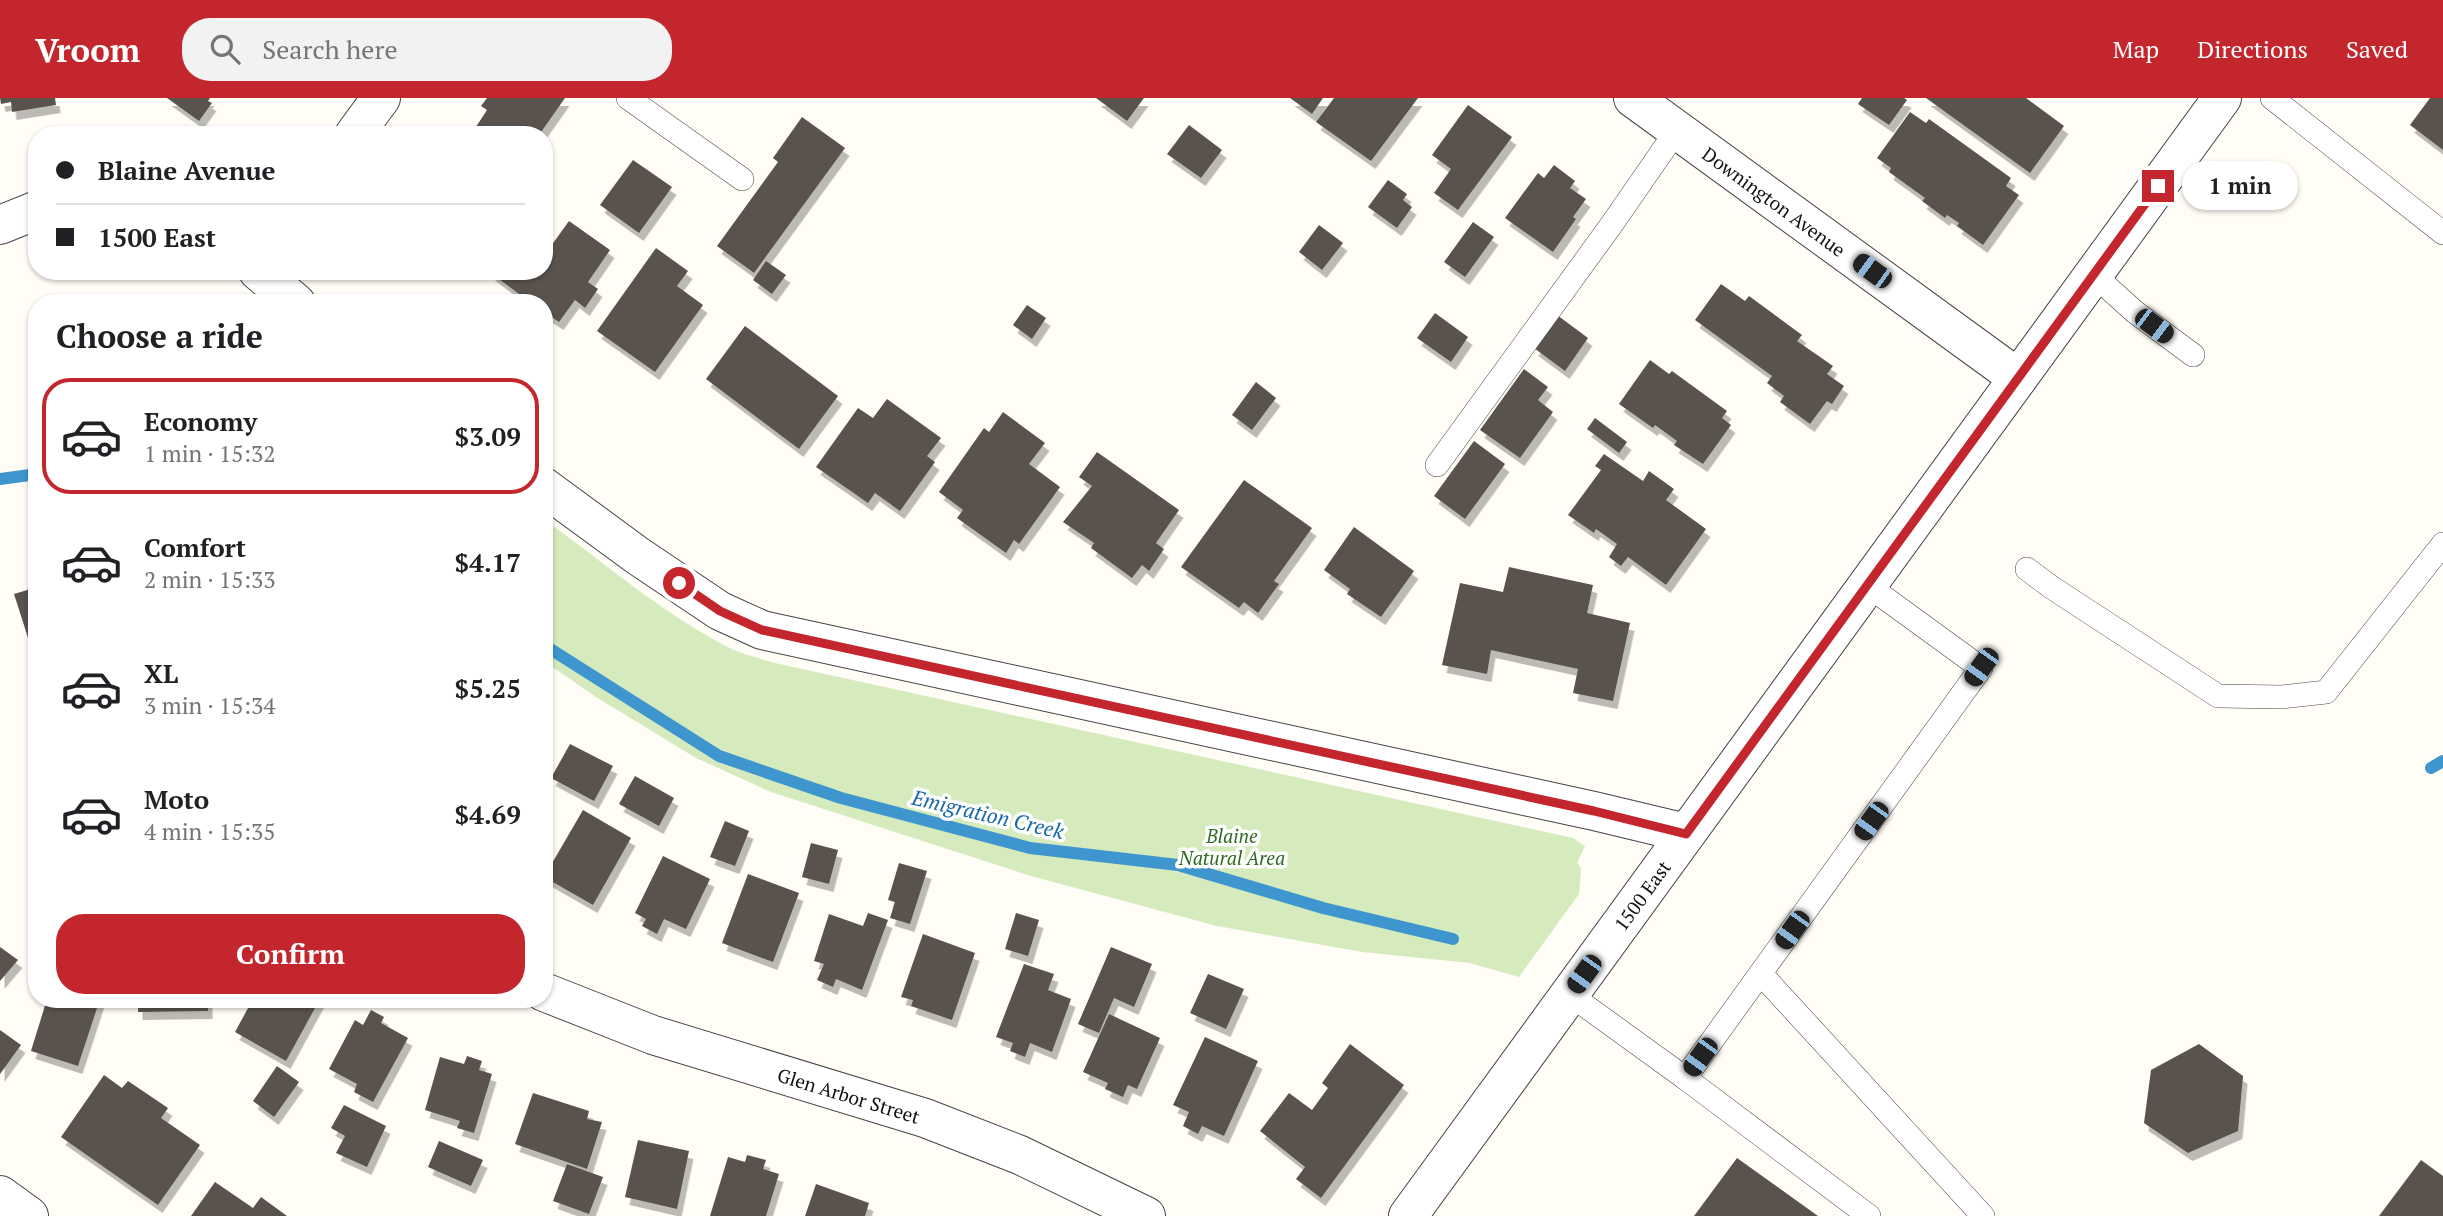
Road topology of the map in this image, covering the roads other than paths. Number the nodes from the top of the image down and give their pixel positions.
1 (381, 98) edge
2 (628, 98) edge
3 (1633, 98) edge
4 (2222, 98) edge
5 (2272, 98) edge
6 (361, 126) edge
7 (1676, 130) junction
8 (742, 179) dead end
9 (28, 214) edge
10 (0, 225) edge
11 (2443, 233) edge
12 (2094, 275) junction
13 (269, 280) edge
14 (285, 294) edge
15 (2193, 355) dead end
16 (2018, 378) junction
17 (1437, 464) dead end
18 (553, 494) edge
19 (2443, 544) edge
20 (2027, 569) dead end
21 (1867, 585) junction
22 (1686, 834) junction
23 (1760, 974) junction
24 (1569, 994) junction
25 (553, 996) edge
26 (1685, 1078) junction
27 (0, 1195) edge
28 (1981, 1215) edge
29 (29, 1216) edge
30 (1146, 1216) edge
31 (1408, 1216) edge
32 (1869, 1216) edge

1 - 6 street
2 - 8 lane
3 - 7 street, Downington Avenue
4 - 12 street, 1500 East
5 - 11 lane
7 - 16 street, Downington Avenue
7 - 17 lane
9 - 10 street
12 - 15 lane
12 - 16 street, 1500 East
13 - 14 street
16 - 21 street, 1500 East
18 - 22 street
19 - 20 lane
21 - 22 street, 1500 East
21 - 23 lane
22 - 24 street, 1500 East
23 - 26 lane
23 - 28 lane
24 - 26 lane
24 - 31 street, 1500 East
25 - 30 street, Glen Arbor Street
26 - 32 lane
27 - 29 street

